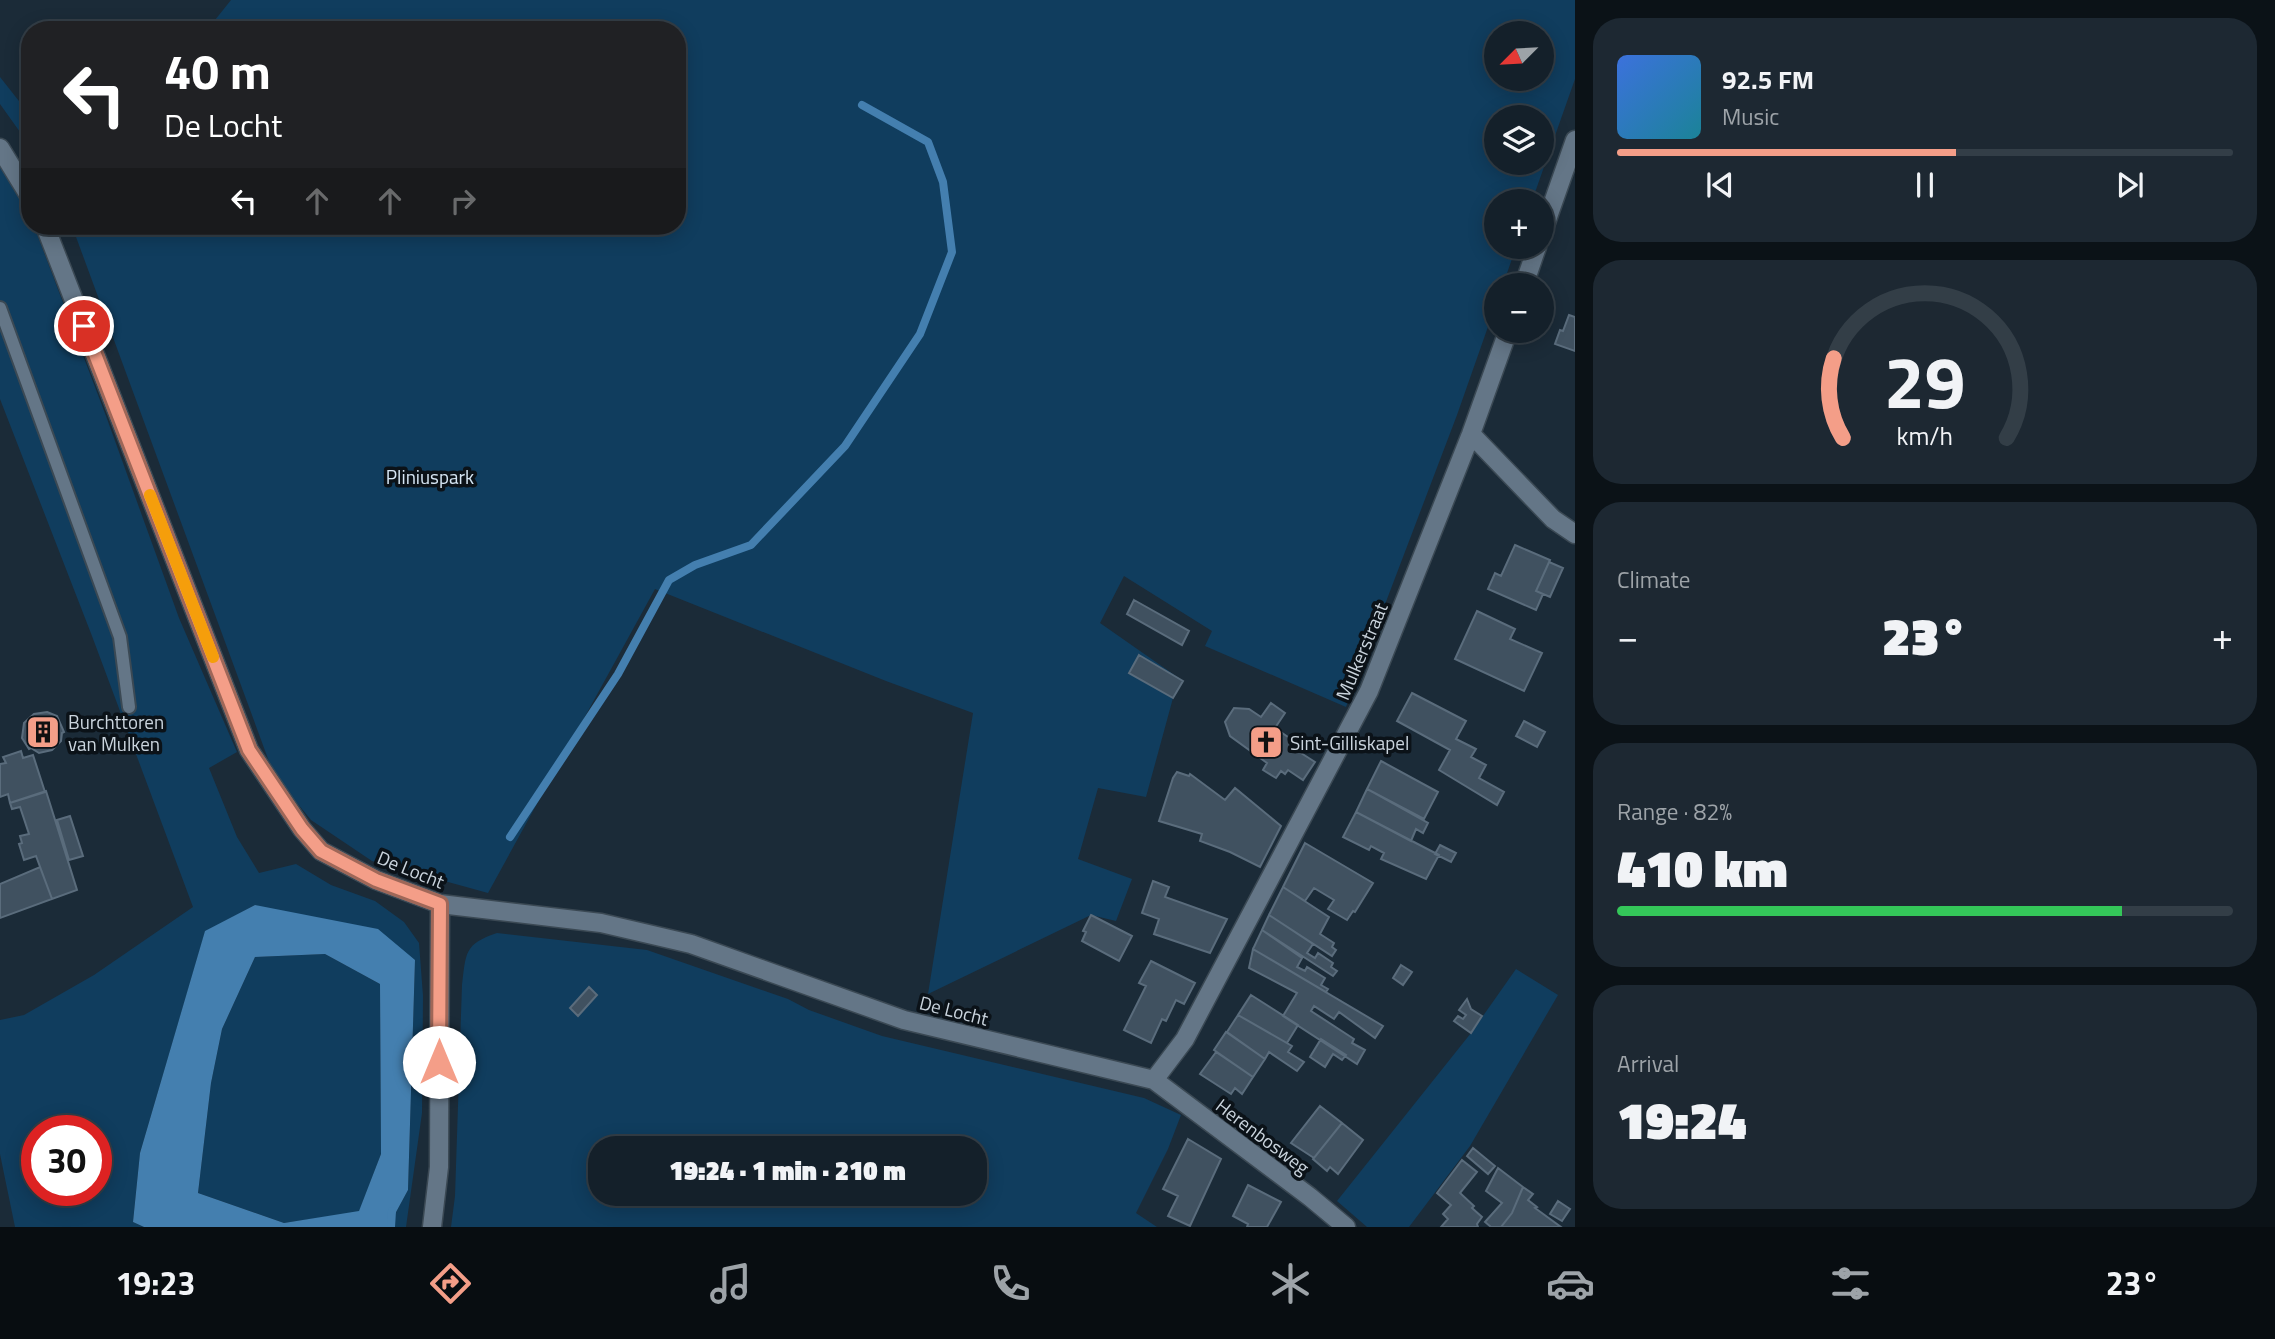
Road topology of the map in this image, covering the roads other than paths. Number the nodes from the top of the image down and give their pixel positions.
1 (1575, 140) edge
2 (0, 148) edge
3 (21, 182) edge
4 (1554, 200) edge
5 (49, 235) edge
6 (0, 308) edge
7 (1504, 343) edge
8 (1471, 434) junction
9 (1575, 534) edge
10 (129, 707) dead end
11 (440, 904) junction
12 (1154, 1080) junction
13 (432, 1227) edge
14 (1346, 1227) edge

1 - 4 street
2 - 3 street
5 - 11 street, De Locht
6 - 10 lane
7 - 8 street, Mulkerstraat
8 - 9 street
8 - 12 street, Mulkerstraat
11 - 12 street, De Locht
11 - 13 street
12 - 14 street, Herenbosweg

